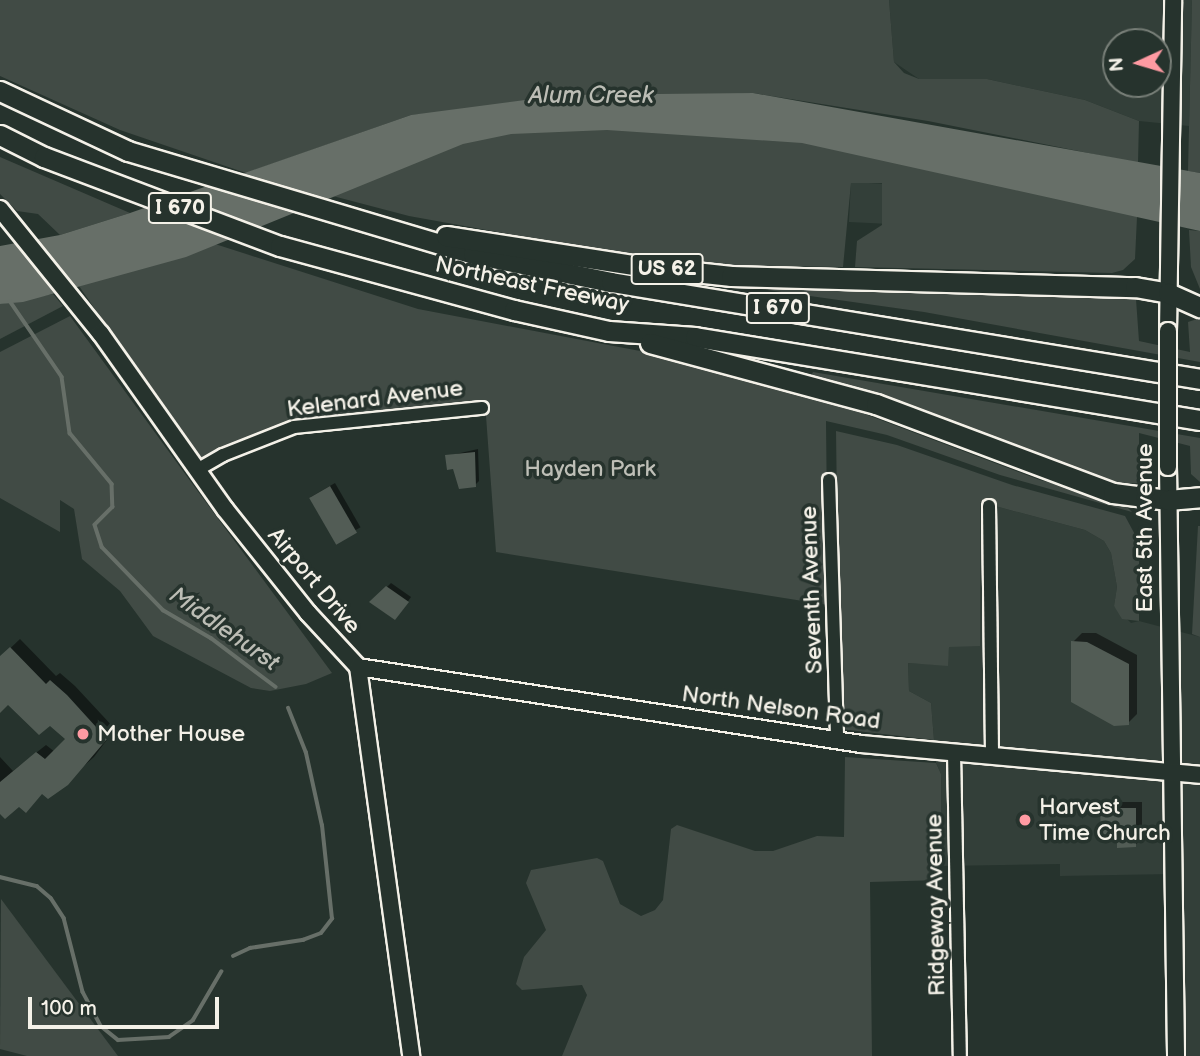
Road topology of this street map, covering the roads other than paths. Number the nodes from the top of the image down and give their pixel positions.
1 (1173, 0) edge
2 (0, 91) edge
3 (0, 135) edge
4 (0, 209) edge
5 (359, 222) junction
6 (1168, 293) junction
7 (1200, 307) edge
8 (609, 331) junction
9 (1200, 379) edge
10 (482, 408) dead end
11 (1200, 419) edge
12 (197, 470) junction
13 (829, 480) dead end
14 (1200, 497) edge
15 (1168, 500) junction
16 (989, 506) dead end
17 (358, 667) junction
18 (837, 740) junction
19 (954, 753) junction
20 (992, 756) junction
21 (1169, 772) junction
22 (1200, 775) edge
23 (411, 1056) edge
24 (960, 1056) edge
25 (1176, 1056) edge

1 - 6 main road, East 5th Avenue
2 - 5 highway, Northeast Freeway / I 670
3 - 8 highway, Northeast Freeway / I 670
4 - 12 main road, Airport Drive
5 - 6 highway, US 62
5 - 9 highway, Northeast Freeway / I 670
6 - 7 highway
6 - 15 main road, East 5th Avenue, bridge
8 - 11 highway, Northeast Freeway / I 670
8 - 15 highway
10 - 12 street, Kelenard Avenue
12 - 17 main road, Airport Drive
13 - 18 street, Seventh Avenue
14 - 15 highway
15 - 21 main road, East 5th Avenue
16 - 20 street
17 - 18 main road, North Nelson Road
17 - 23 main road, Airport Drive
18 - 19 main road, North Nelson Road
19 - 20 main road, North Nelson Road
19 - 24 street, Ridgeway Avenue
20 - 21 main road, North Nelson Road
21 - 22 main road, North Nelson Road
21 - 25 main road, East 5th Avenue

